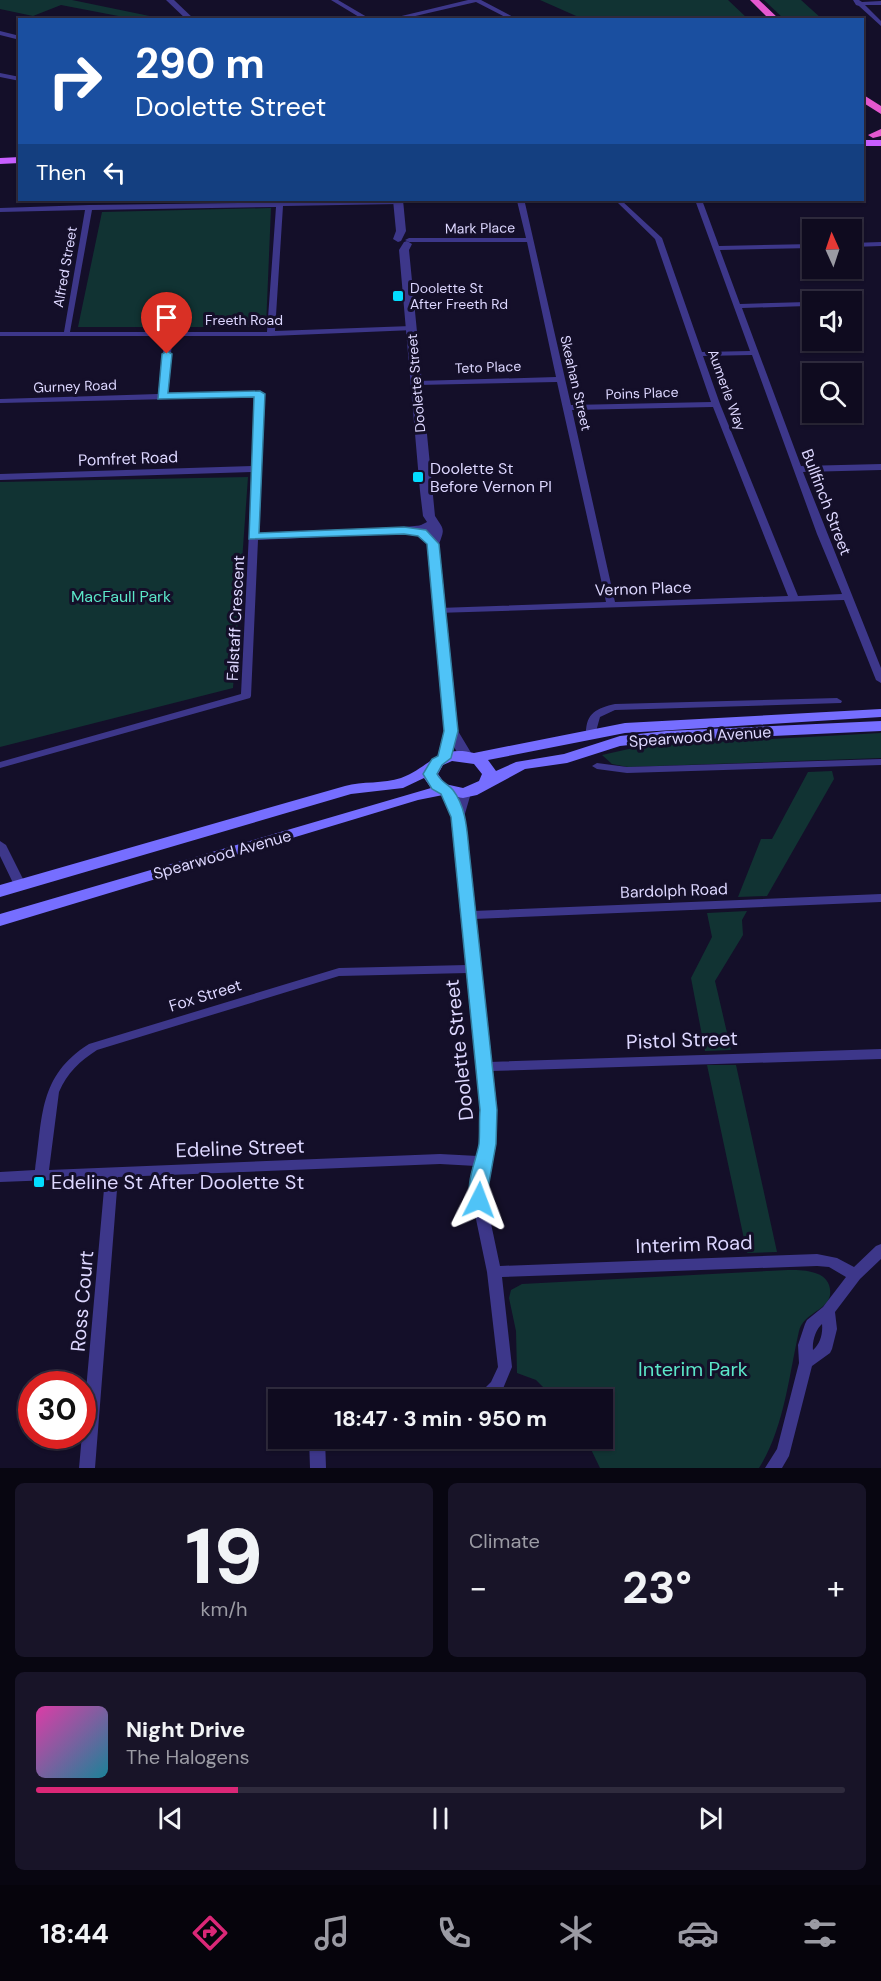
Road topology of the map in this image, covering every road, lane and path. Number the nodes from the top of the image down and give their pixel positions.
1 (170, 0) edge
2 (334, 0) edge
3 (476, 0) edge
4 (740, 0) edge
5 (754, 0) edge
6 (857, 2) edge
7 (881, 3) edge
8 (183, 16) edge
9 (366, 18) edge
10 (397, 18) edge
11 (512, 18) edge
12 (759, 18) edge
13 (774, 18) edge
14 (881, 24) edge
15 (0, 33) edge
16 (18, 38) edge
17 (0, 75) edge
18 (18, 80) edge
19 (864, 86) edge
20 (864, 98) edge
21 (881, 99) edge
22 (881, 111) edge
23 (864, 143) edge
24 (881, 143) edge
25 (0, 152) edge
26 (18, 152) edge
27 (18, 160) edge
28 (0, 161) edge
29 (33, 201) edge
30 (398, 201) edge
31 (521, 201) edge
32 (617, 201) edge
33 (698, 201) edge
34 (280, 204) junction
35 (89, 207) junction
36 (30, 209) junction
37 (0, 210) edge
38 (530, 240) junction
39 (404, 241) junction
40 (881, 244) edge
41 (862, 245) edge
42 (802, 246) edge
43 (715, 248) junction
44 (802, 304) edge
45 (737, 306) junction
46 (411, 330) junction
47 (68, 332) junction
48 (169, 333) junction
49 (272, 333) junction
50 (0, 334) edge
51 (754, 353) junction
52 (699, 354) junction
53 (561, 379) junction
54 (417, 382) junction
55 (260, 394) joint
56 (162, 397) junction
57 (0, 401) edge
58 (716, 404) junction
59 (568, 408) junction
60 (881, 466) edge
61 (256, 469) junction
62 (798, 469) junction
63 (0, 477) edge
64 (428, 530) junction
65 (253, 537) junction
66 (847, 597) junction
67 (794, 598) junction
68 (611, 604) junction
69 (439, 611) junction
70 (881, 680) edge
71 (837, 702) dead end
72 (881, 714) edge
73 (881, 726) edge
74 (451, 731) junction
75 (591, 733) junction
76 (471, 757) junction
77 (881, 762) edge
78 (438, 763) junction
79 (0, 765) edge
80 (597, 766) dead end
81 (489, 780) junction
82 (446, 791) junction
83 (466, 793) junction
84 (458, 817) junction
85 (0, 845) edge
86 (20, 885) junction
87 (0, 891) edge
88 (881, 898) edge
89 (468, 915) junction
90 (0, 920) edge
91 (473, 969) junction
92 (881, 1054) edge
93 (484, 1067) junction
94 (482, 1161) junction
95 (112, 1173) junction
96 (41, 1176) junction
97 (0, 1178) edge
98 (881, 1250) edge
99 (494, 1272) junction
100 (855, 1275) junction
101 (494, 1389) edge
102 (317, 1449) edge
103 (87, 1468) edge
104 (318, 1468) edge
105 (773, 1468) edge

1 - 8 street
2 - 9 street
3 - 10 street
3 - 11 street
4 - 12 highway
5 - 13 highway
6 - 7 street
6 - 14 street
15 - 16 street
17 - 18 street
19 - 21 highway
20 - 22 highway
23 - 24 main road
25 - 26 main road
27 - 28 main road
29 - 36 street
30 - 34 street
30 - 39 street, Doolette Street
31 - 38 street, Skeahan Street
32 - 52 street, Aumerle Way
33 - 43 street, Bullfinch Street
34 - 35 street
34 - 49 street
35 - 36 street
35 - 47 street, Alfred Street
36 - 37 street
38 - 39 street, Mark Place
38 - 53 street, Skeahan Street
39 - 46 street, Doolette Street
40 - 41 street
42 - 43 street
43 - 45 street, Bullfinch Street
44 - 45 street
45 - 51 street, Bullfinch Street
46 - 49 street, Freeth Road
46 - 54 street, Doolette Street
47 - 48 street, Freeth Road
47 - 50 street, Freeth Road
48 - 49 street, Freeth Road
48 - 56 street
51 - 52 street
51 - 62 street, Bullfinch Street
52 - 58 street, Aumerle Way
53 - 54 street, Teto Place
53 - 59 street, Skeahan Street
54 - 64 street, Doolette Street
55 - 56 street, Gurney Road
55 - 61 street, Falstaff Crescent
56 - 57 street, Gurney Road
58 - 59 street, Poins Place
58 - 67 street, Aumerle Way
59 - 68 street, Skeahan Street
60 - 62 street
61 - 63 street, Pomfret Road
61 - 65 street, Falstaff Crescent
62 - 66 street, Bullfinch Street
64 - 65 street
64 - 69 street, Doolette Street
65 - 79 street, Falstaff Crescent
66 - 67 street, Vernon Place
66 - 70 street, Bullfinch Street
67 - 68 street, Vernon Place
68 - 69 street, Vernon Place
69 - 74 street, Doolette Street
71 - 75 street, Spearwood Avenue
72 - 75 main road, Spearwood Avenue
73 - 81 main road, Spearwood Avenue
74 - 76 street, Doolette Street
74 - 78 street, Doolette Street
75 - 76 main road, Spearwood Avenue
76 - 78 main road, Spearwood Avenue
76 - 81 main road
77 - 80 street, Spearwood Avenue
78 - 82 main road
78 - 86 main road, Spearwood Avenue
81 - 83 main road, Spearwood Avenue
82 - 83 main road, Spearwood Avenue
82 - 84 street, Doolette Street
82 - 90 main road, Spearwood Avenue
83 - 84 street, Doolette Street
84 - 89 street, Doolette Street
85 - 86 street
86 - 87 main road, Spearwood Avenue
88 - 89 street, Bardolph Road
89 - 91 street, Doolette Street
91 - 93 street, Doolette Street
91 - 96 street, Fox Street
92 - 93 street, Pistol Street
93 - 94 street, Doolette Street
94 - 95 street, Edeline Street
94 - 99 street, Doolette Street
95 - 96 street, Edeline Street
95 - 103 street, Ross Court
96 - 97 street, Edeline Street
98 - 100 street
99 - 100 street, Interim Road
99 - 101 street, Doolette Street
100 - 105 street
102 - 104 street

